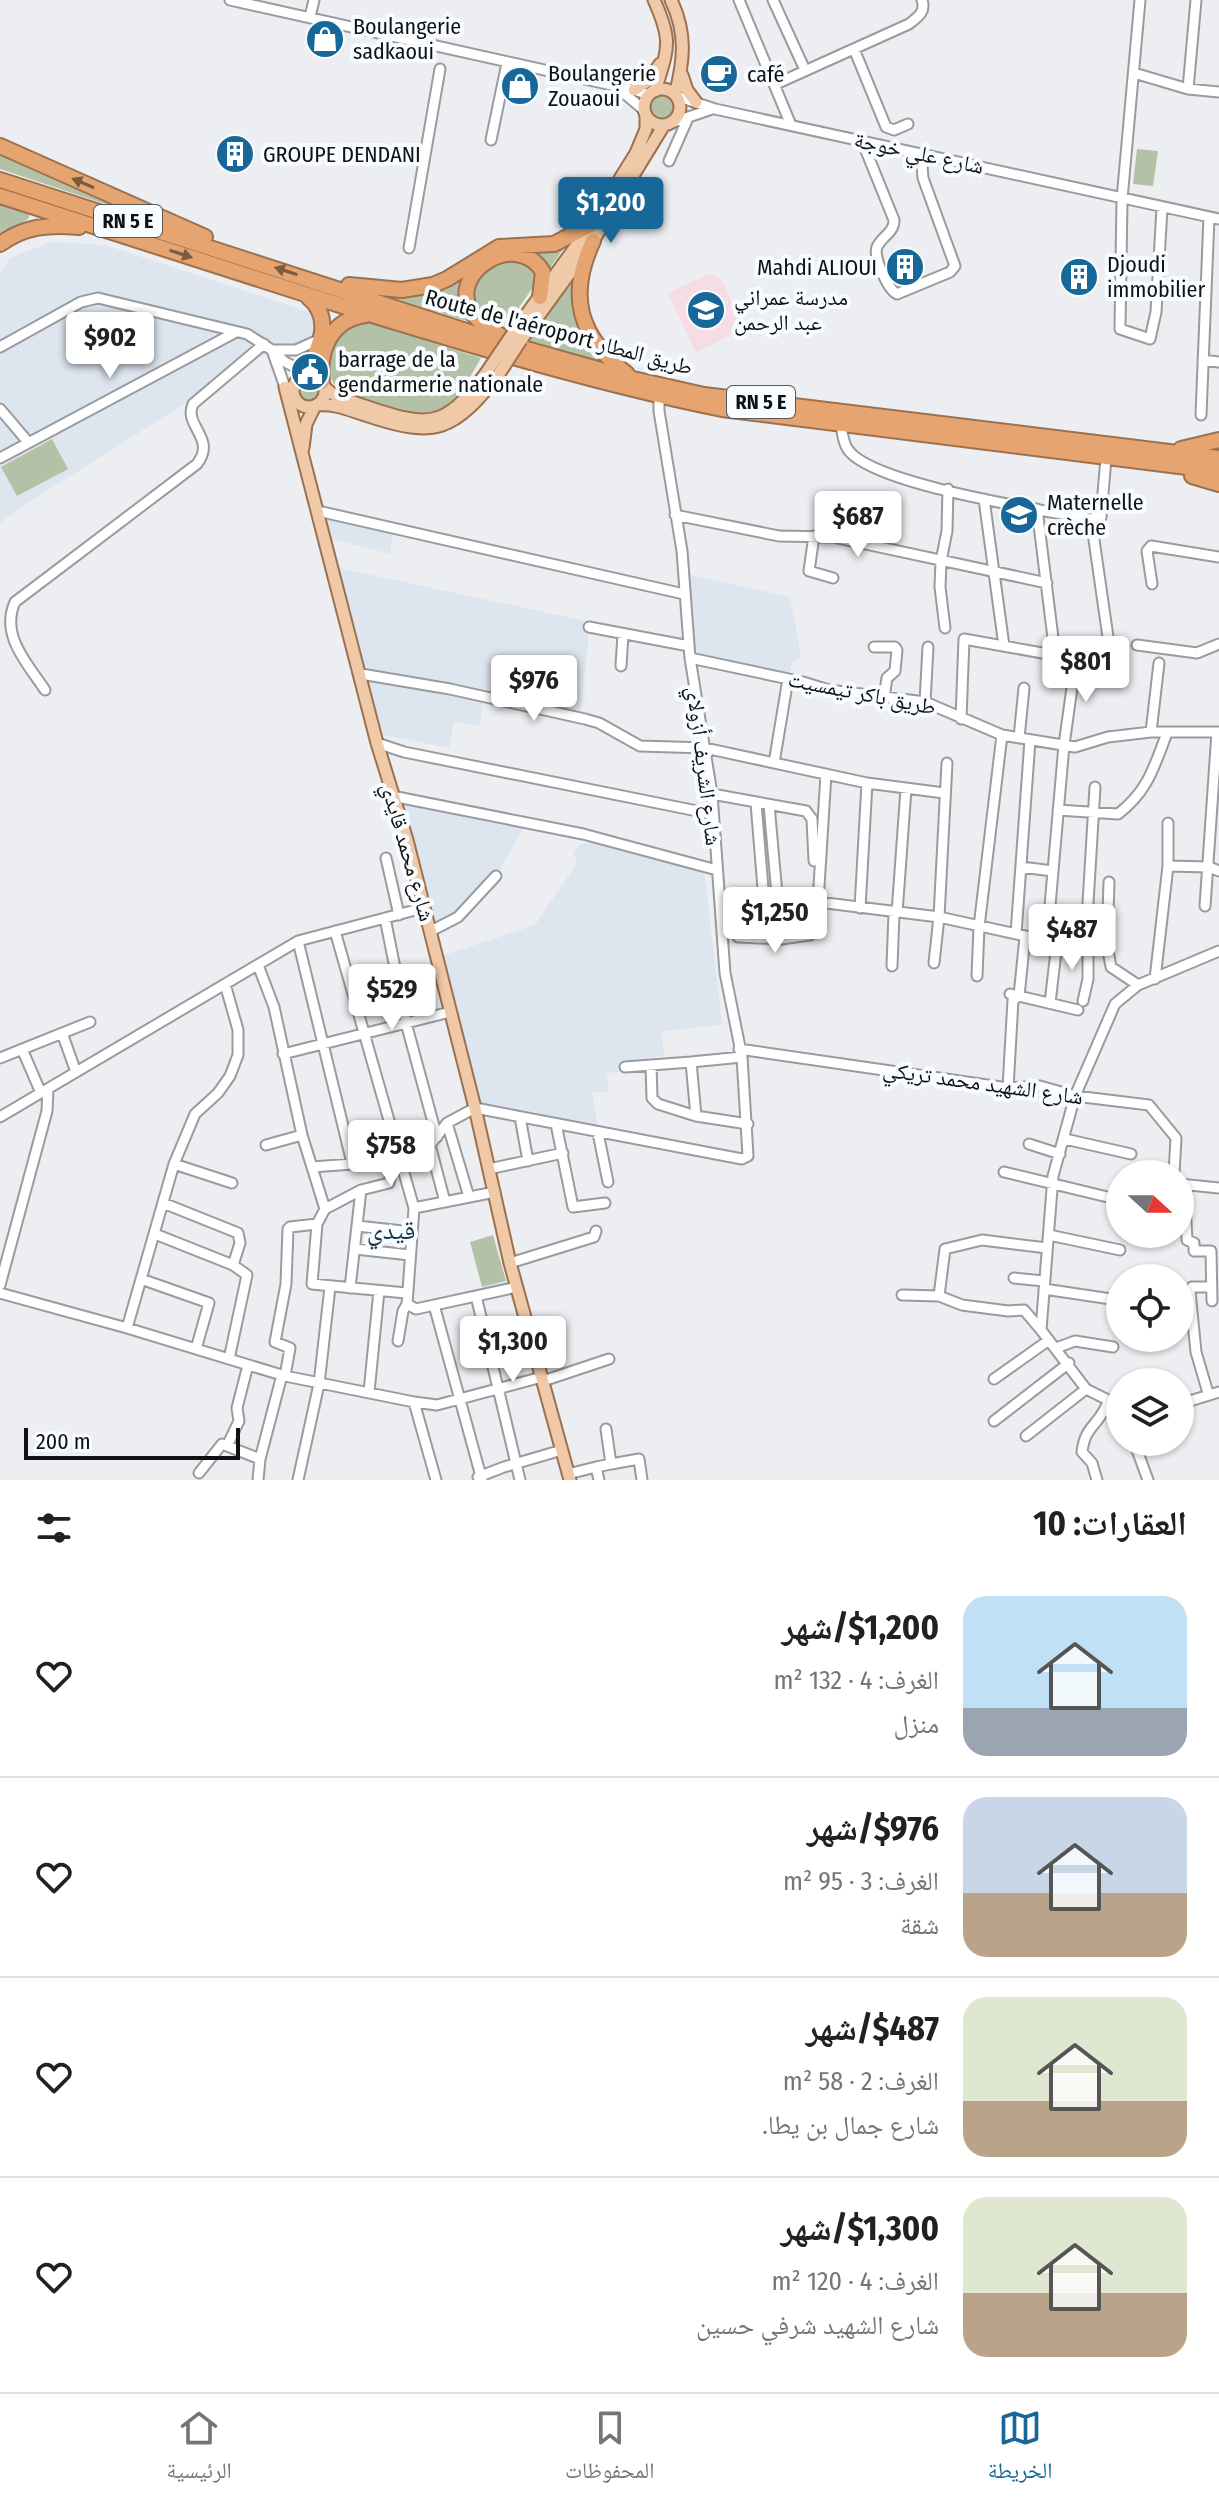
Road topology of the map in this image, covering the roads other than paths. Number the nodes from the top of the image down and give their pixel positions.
1 (230, 0) edge
2 (314, 0) edge
3 (654, 0) edge
4 (671, 0) edge
5 (739, 0) edge
6 (773, 0) edge
7 (922, 0) edge
8 (1140, 0) edge
9 (1196, 0) edge
10 (310, 17) junction
11 (667, 49) junction
12 (854, 49) junction
13 (507, 63) junction
14 (682, 68) junction
15 (440, 69) dead end
16 (805, 70) junction
17 (1134, 73) junction
18 (776, 84) junction
19 (616, 88) junction
20 (1188, 89) junction
21 (634, 90) junction
22 (1219, 92) edge
23 (652, 93) junction
24 (675, 95) junction
25 (696, 102) junction
26 (715, 109) junction
27 (645, 112) junction
28 (688, 118) junction
29 (667, 124) junction
30 (908, 124) dead end
31 (791, 125) junction
32 (491, 140) dead end
33 (862, 141) junction
34 (0, 146) edge
35 (921, 153) junction
36 (669, 161) dead end
37 (0, 180) edge
38 (0, 196) edge
39 (1122, 199) junction
40 (1162, 208) junction
41 (1214, 218) edge
42 (592, 224) junction
43 (106, 230) junction
44 (593, 241) junction
45 (0, 244) edge
46 (409, 248) dead end
47 (256, 261) junction
48 (317, 281) junction
49 (304, 294) junction
50 (540, 297) junction
51 (369, 314) junction
52 (236, 332) junction
53 (321, 338) junction
54 (516, 339) junction
55 (0, 347) edge
56 (268, 347) junction
57 (1203, 360) junction
58 (1219, 362) edge
59 (314, 378) junction
60 (633, 379) junction
61 (292, 393) junction
62 (659, 395) junction
63 (316, 405) junction
64 (0, 409) edge
65 (1201, 415) dead end
66 (841, 424) junction
67 (1219, 440) edge
68 (28, 442) junction
69 (1138, 455) junction
70 (303, 456) junction
71 (0, 458) edge
72 (1106, 458) junction
73 (1219, 458) edge
74 (1219, 471) edge
75 (1219, 484) edge
76 (948, 489) junction
77 (984, 499) junction
78 (1037, 509) junction
79 (318, 511) junction
80 (675, 515) junction
81 (1091, 519) junction
82 (814, 536) junction
83 (1219, 557) edge
84 (941, 561) junction
85 (993, 571) junction
86 (833, 578) dead end
87 (1047, 583) junction
88 (1152, 584) dead end
89 (684, 594) junction
90 (589, 627) dead end
91 (945, 628) dead end
92 (623, 634) junction
93 (1219, 644) edge
94 (1137, 645) dead end
95 (689, 646) junction
96 (1004, 646) junction
97 (874, 647) dead end
98 (928, 647) dead end
99 (1055, 654) junction
100 (690, 658) junction
101 (1076, 659) junction
102 (1159, 663) dead end
103 (621, 666) dead end
104 (361, 674) junction
105 (788, 679) junction
106 (1024, 688) dead end
107 (45, 690) dead end
108 (884, 698) junction
109 (925, 702) junction
110 (961, 719) junction
111 (1151, 732) junction
112 (1218, 732) edge
113 (1167, 733) junction
114 (1002, 735) junction
115 (1024, 739) junction
116 (377, 743) junction
117 (1064, 745) junction
118 (705, 748) junction
119 (774, 763) junction
120 (947, 763) dead end
121 (826, 774) junction
122 (867, 783) junction
123 (1095, 787) dead end
124 (906, 789) junction
125 (944, 793) junction
126 (712, 794) junction
127 (392, 796) junction
128 (756, 803) junction
129 (769, 805) junction
130 (1058, 810) junction
131 (1093, 813) junction
132 (712, 814) junction
133 (1168, 823) dead end
134 (386, 858) dead end
135 (814, 861) dead end
136 (1168, 866) junction
137 (1021, 867) junction
138 (1214, 869) edge
139 (717, 870) junction
140 (1053, 871) junction
141 (496, 876) dead end
142 (1109, 882) dead end
143 (1088, 903) dead end
144 (1205, 906) dead end
145 (423, 908) junction
146 (860, 908) junction
147 (896, 913) junction
148 (399, 915) junction
149 (939, 917) junction
150 (385, 918) junction
151 (979, 927) junction
152 (335, 931) junction
153 (431, 931) junction
154 (810, 935) dead end
155 (1021, 936) junction
156 (738, 937) dead end
157 (767, 937) junction
158 (781, 939) junction
159 (298, 941) junction
160 (1052, 942) junction
161 (1088, 946) junction
162 (1107, 946) junction
163 (1219, 951) edge
164 (934, 963) dead end
165 (258, 965) junction
166 (892, 966) dead end
167 (977, 976) dead end
168 (1155, 979) junction
169 (225, 984) junction
170 (1138, 985) junction
171 (1015, 995) junction
172 (1050, 1003) junction
173 (450, 1012) junction
174 (90, 1022) dead end
175 (406, 1023) junction
176 (62, 1033) junction
177 (365, 1034) junction
178 (323, 1045) junction
179 (22, 1049) junction
180 (740, 1053) junction
181 (283, 1054) junction
182 (0, 1058) edge
183 (691, 1062) junction
184 (651, 1065) junction
185 (625, 1067) dead end
186 (76, 1072) junction
187 (1008, 1088) junction
188 (44, 1091) junction
189 (1075, 1096) junction
190 (475, 1108) junction
191 (1, 1114) edge
192 (696, 1116) junction
193 (520, 1117) junction
194 (447, 1123) junction
195 (556, 1124) junction
196 (748, 1124) junction
197 (598, 1133) junction
198 (302, 1135) junction
199 (1065, 1139) junction
200 (433, 1141) junction
201 (1029, 1144) dead end
202 (266, 1145) dead end
203 (563, 1153) junction
204 (1060, 1154) junction
205 (1131, 1154) dead end
206 (396, 1160) junction
207 (1175, 1160) edge
208 (528, 1161) junction
209 (352, 1163) junction
210 (174, 1164) junction
211 (312, 1167) junction
212 (489, 1169) junction
213 (1004, 1172) dead end
214 (608, 1182) dead end
215 (232, 1183) dead end
216 (1053, 1185) junction
217 (1194, 1185) edge
218 (1219, 1188) edge
219 (361, 1190) junction
220 (495, 1192) junction
221 (469, 1197) junction
222 (1106, 1197) edge
223 (445, 1202) junction
224 (163, 1203) junction
225 (605, 1203) dead end
226 (414, 1208) junction
227 (325, 1209) junction
228 (1036, 1212) dead end
229 (1050, 1214) junction
230 (317, 1224) junction
231 (357, 1226) junction
232 (596, 1231) dead end
233 (412, 1232) junction
234 (155, 1234) junction
235 (1049, 1235) junction
236 (1047, 1248) junction
237 (1194, 1248) edge
238 (355, 1249) junction
239 (1120, 1250) dead end
240 (410, 1255) junction
241 (510, 1263) junction
242 (233, 1265) junction
243 (1014, 1278) dead end
244 (141, 1279) junction
245 (0, 1285) edge
246 (1044, 1285) junction
247 (330, 1287) junction
248 (517, 1287) junction
249 (1211, 1287) junction
250 (350, 1288) junction
251 (379, 1291) junction
252 (0, 1293) edge
253 (902, 1295) dead end
254 (476, 1296) junction
255 (939, 1296) junction
256 (1106, 1298) edge
257 (407, 1299) junction
258 (1212, 1301) dead end
259 (434, 1305) junction
260 (127, 1328) junction
261 (1041, 1330) junction
262 (398, 1341) dead end
263 (1052, 1344) junction
264 (1106, 1346) edge
265 (196, 1349) junction
266 (229, 1359) junction
267 (609, 1359) dead end
268 (1069, 1363) junction
269 (248, 1365) junction
270 (284, 1376) junction
271 (542, 1379) junction
272 (994, 1379) dead end
273 (319, 1384) junction
274 (1086, 1389) junction
275 (498, 1390) junction
276 (369, 1392) junction
277 (1214, 1392) edge
278 (1194, 1399) edge
279 (459, 1400) junction
280 (1106, 1401) edge
281 (414, 1402) junction
282 (1106, 1407) edge
283 (994, 1421) dead end
284 (606, 1429) dead end
285 (1026, 1436) dead end
286 (227, 1446) junction
287 (562, 1450) junction
288 (1139, 1456) edge
289 (260, 1459) junction
290 (515, 1463) junction
291 (611, 1464) junction
292 (596, 1467) junction
293 (199, 1473) dead end
294 (569, 1477) edge
295 (480, 1478) edge
296 (258, 1480) edge
297 (298, 1480) edge
298 (436, 1480) edge
299 (520, 1480) edge
300 (599, 1480) edge
301 (642, 1480) edge
302 (1097, 1480) edge
303 (1148, 1480) edge

1 - 10 street
2 - 10 street
3 - 11 main road
4 - 14 main road
5 - 18 street
6 - 16 street
7 - 12 street
8 - 17 street
9 - 20 street
10 - 13 street
11 - 21 main road
11 - 23 main road
12 - 16 street
12 - 30 street
13 - 19 street
13 - 32 street
14 - 24 main road
14 - 25 main road
15 - 46 street
16 - 18 street
17 - 20 street
17 - 39 street
18 - 31 street
19 - 21 street
19 - 27 street
20 - 22 street
21 - 23 street
23 - 24 main road
23 - 27 main road
24 - 25 street, شارع علي خوجة
24 - 29 main road
25 - 26 street, شارع علي خوجة
26 - 28 street
26 - 31 street, شارع علي خوجة
27 - 29 main road
27 - 42 main road
28 - 29 street
28 - 36 street
29 - 44 main road
31 - 33 street, شارع علي خوجة
33 - 35 street, شارع علي خوجة
33 - 35 street
47 -> 34 highway
35 - 39 street, شارع علي خوجة
37 - 47 highway, Route de l'aéroport طريق المطار / RN 5 E
38 - 43 highway, Route de l'aéroport طريق المطار / RN 5 E
39 - 40 street, شارع علي خوجة
39 - 40 street
40 - 41 street, شارع علي خوجة
41 - 57 street
42 - 48 highway
42 - 50 main road
43 - 45 highway
43 -> 49 highway, Route de l'aéroport طريق المطار / RN 5 E
44 - 54 main road
44 - 60 highway
48 -> 47 highway, Route de l'aéroport طريق المطار / RN 5 E
48 - 54 highway, Route de l'aéroport طريق المطار / RN 5 E
49 - 51 highway, Route de l'aéroport طريق المطار / RN 5 E
49 - 53 highway
50 - 54 main road
50 - 54 highway
51 - 59 highway
51 - 62 highway, Route de l'aéroport طريق المطار / RN 5 E
52 - 55 street
52 - 56 street
52 - 68 street
53 - 56 street
53 - 59 highway
54 - 59 main road, bridge
54 - 60 highway, Route de l'aéroport طريق المطار / RN 5 E
54 - 63 main road, bridge
56 - 59 street
56 - 61 street
56 - 107 street
57 - 58 street
57 - 65 street
59 - 61 main road
59 - 63 main road
60 - 69 highway, Route de l'aéroport طريق المطار / RN 5 E
61 - 63 main road
61 - 70 main road, شارع محمد قايدي
62 - 66 highway, Route de l'aéroport طريق المطار / RN 5 E
62 - 80 street, شارع الشريف أزولاي
63 - 70 main road
64 - 68 street
66 - 72 highway, Route de l'aéroport طريق المطار / RN 5 E
66 - 76 street
67 - 69 highway
68 - 71 street
69 - 72 highway, Route de l'aéroport طريق المطار / RN 5 E
69 - 73 highway, Route de l'aéroport طريق المطار / RN 5 E
69 - 74 highway, RN 5 E
69 - 75 highway
70 - 79 main road, شارع محمد قايدي
72 - 81 street
76 - 77 street
76 - 84 street
77 - 78 street
77 - 85 street
78 - 81 street
78 - 87 street
79 - 89 street
79 - 104 main road, شارع محمد قايدي
80 - 82 street
80 - 89 street, شارع الشريف أزولاي
81 - 101 street
82 - 84 street
82 - 86 street
83 - 88 street
84 - 85 street
84 - 91 street
85 - 87 street
85 - 96 street
87 - 99 street
89 - 95 street, شارع الشريف أزولاي
90 - 92 street
92 - 95 street
92 - 103 street
93 - 94 street
95 - 100 street, شارع الشريف أزولاي
96 - 99 street
96 - 110 street
97 - 108 street
98 - 109 street
99 - 101 street
100 - 105 street, طريق باكر تيمسيت
100 - 118 street, شارع الشريف أزولاي
101 - 117 street
102 - 111 street
104 - 116 main road, شارع محمد قايدي
104 - 118 street
105 - 108 street, طريق باكر تيمسيت
105 - 119 street
106 - 115 street
108 - 109 street, طريق باكر تيمسيت
109 - 110 street, طريق باكر تيمسيت
110 - 114 street, طريق باكر تيمسيت
111 - 113 street, طريق باكر تيمسيت
111 - 117 street, طريق باكر تيمسيت
112 - 113 street, طريق باكر تيمسيت
112 - 138 street
113 - 131 street
114 - 115 street, طريق باكر تيمسيت
114 - 151 street
115 - 117 street, طريق باكر تيمسيت
115 - 137 street
116 - 127 main road, شارع محمد قايدي
116 - 132 street
117 - 130 street
118 - 119 street
118 - 126 street, شارع الشريف أزولاي
119 - 121 street
120 - 125 street
121 - 122 street
121 - 146 street
122 - 124 street
122 - 146 street
123 - 131 street
124 - 125 street
124 - 147 street
125 - 149 street
126 - 128 street
126 - 132 street, شارع الشريف أزولاي
127 - 139 street
127 - 145 main road, شارع محمد قايدي
128 - 129 street
128 - 157 street
129 - 135 street
129 - 158 street
130 - 131 street
130 - 140 street
131 - 143 street
132 - 139 street, شارع الشريف أزولاي
133 - 136 street
134 - 148 street
136 - 138 street
136 - 168 street
137 - 140 street
137 - 155 street
138 - 144 street
139 - 180 street, شارع الشريف أزولاي
140 - 160 street
141 - 153 street
142 - 162 street
145 - 148 street
145 - 153 main road, شارع محمد قايدي
146 - 147 street
147 - 149 street
147 - 166 street
148 - 150 street
149 - 151 street
149 - 164 street
150 - 152 street
150 - 175 street
151 - 155 street
151 - 167 street
152 - 159 street
152 - 177 street
153 - 173 main road, شارع محمد قايدي
154 - 158 street
155 - 160 street
155 - 171 street
156 - 157 street
157 - 158 street
159 - 165 street
159 - 178 street
160 - 161 street
160 - 172 street
161 - 162 street
161 - 172 street
162 - 170 street
163 - 168 street
165 - 169 street
165 - 181 street
168 - 170 street
169 - 186 street
169 - 210 street
170 - 189 street
171 - 172 street
171 - 187 street
173 - 175 street
173 - 190 main road, شارع محمد قايدي
174 - 176 street
175 - 177 street
175 - 200 street
176 - 179 street
176 - 186 street
177 - 178 street
177 - 206 street
178 - 181 street
178 - 209 street
179 - 182 street
179 - 188 street
180 - 183 street, شارع الشهيد محمد تريكي
180 - 187 street, شارع الشهيد محمد تريكي
180 - 196 street, شارع الشريف أزولاي
181 - 198 street
183 - 184 street, شارع الشهيد محمد تريكي
183 - 192 street
184 - 185 street, شارع الشهيد محمد تريكي
184 - 192 street
186 - 188 street
187 - 189 street, شارع الشهيد محمد تريكي
188 - 191 street
188 - 245 street
189 - 199 street
189 - 207 street, شارع الشهيد محمد تريكي
190 - 193 street, شارع الشريف أزولاي
190 - 194 street
190 - 212 main road, شارع محمد قايدي
192 - 196 street
193 - 195 street, شارع الشريف أزولاي
193 - 208 street
194 - 200 street
194 - 221 street
195 - 197 street, شارع الشريف أزولاي
195 - 203 street
196 - 197 street, شارع الشريف أزولاي
197 - 214 street
198 - 202 street
198 - 211 street
199 - 204 street
199 - 205 street
200 - 206 street
200 - 223 street
201 - 204 street
203 - 208 street
203 - 225 street
204 - 216 street
206 - 209 street
206 - 219 street
206 - 226 street
208 - 212 street
209 - 211 street
210 - 215 street
210 - 224 street
211 - 227 street
212 - 220 main road, شارع محمد قايدي
213 - 216 street
216 - 222 street
216 - 229 street
217 - 218 street
219 - 227 street
219 - 231 street
220 - 221 street
220 - 241 main road, شارع محمد قايدي
221 - 223 street
223 - 226 street
224 - 234 street
224 - 242 street
226 - 233 street
227 - 230 street
228 - 229 street
229 - 235 street
230 - 247 street
230 - 270 street
231 - 233 street
231 - 238 street
232 - 241 street
233 - 240 street
234 - 242 street
234 - 244 street
235 - 236 street
235 - 239 street
236 - 246 street
236 - 255 street
237 - 249 street
238 - 240 street
238 - 250 street
240 - 257 street
241 - 248 main road, شارع محمد قايدي
242 - 266 street
243 - 246 street
244 - 260 street
244 - 265 street
246 - 256 street
246 - 261 street
247 - 250 street
247 - 273 street
248 - 254 street
248 - 271 main road, شارع محمد قايدي
249 - 258 street
249 - 277 street
250 - 251 street
251 - 257 street
251 - 276 street
252 - 260 street
253 - 255 street
254 - 259 street
254 - 275 street
255 - 261 street
257 - 259 street
257 - 262 street
259 - 279 street
260 - 265 street
261 - 263 street
263 - 264 street
263 - 268 street
263 - 272 street
265 - 266 street
266 - 269 street
267 - 271 street
268 - 274 street
268 - 283 street
269 - 270 street
269 - 286 street
270 - 273 street
270 - 289 street
271 - 275 street
271 - 287 main road, شارع محمد قايدي
273 - 276 street
273 - 297 street
274 - 280 street
274 - 285 street
275 - 279 street
275 - 290 street
276 - 281 street
277 - 278 street
279 - 281 street
279 - 295 street
281 - 298 street
282 - 302 street
284 - 291 street
286 - 289 street
286 - 293 street
287 - 290 street
287 - 294 main road, شارع محمد قايدي
288 - 303 street
289 - 296 street
290 - 295 street
290 - 299 street
291 - 292 street
291 - 301 street
292 - 294 street
292 - 300 street

